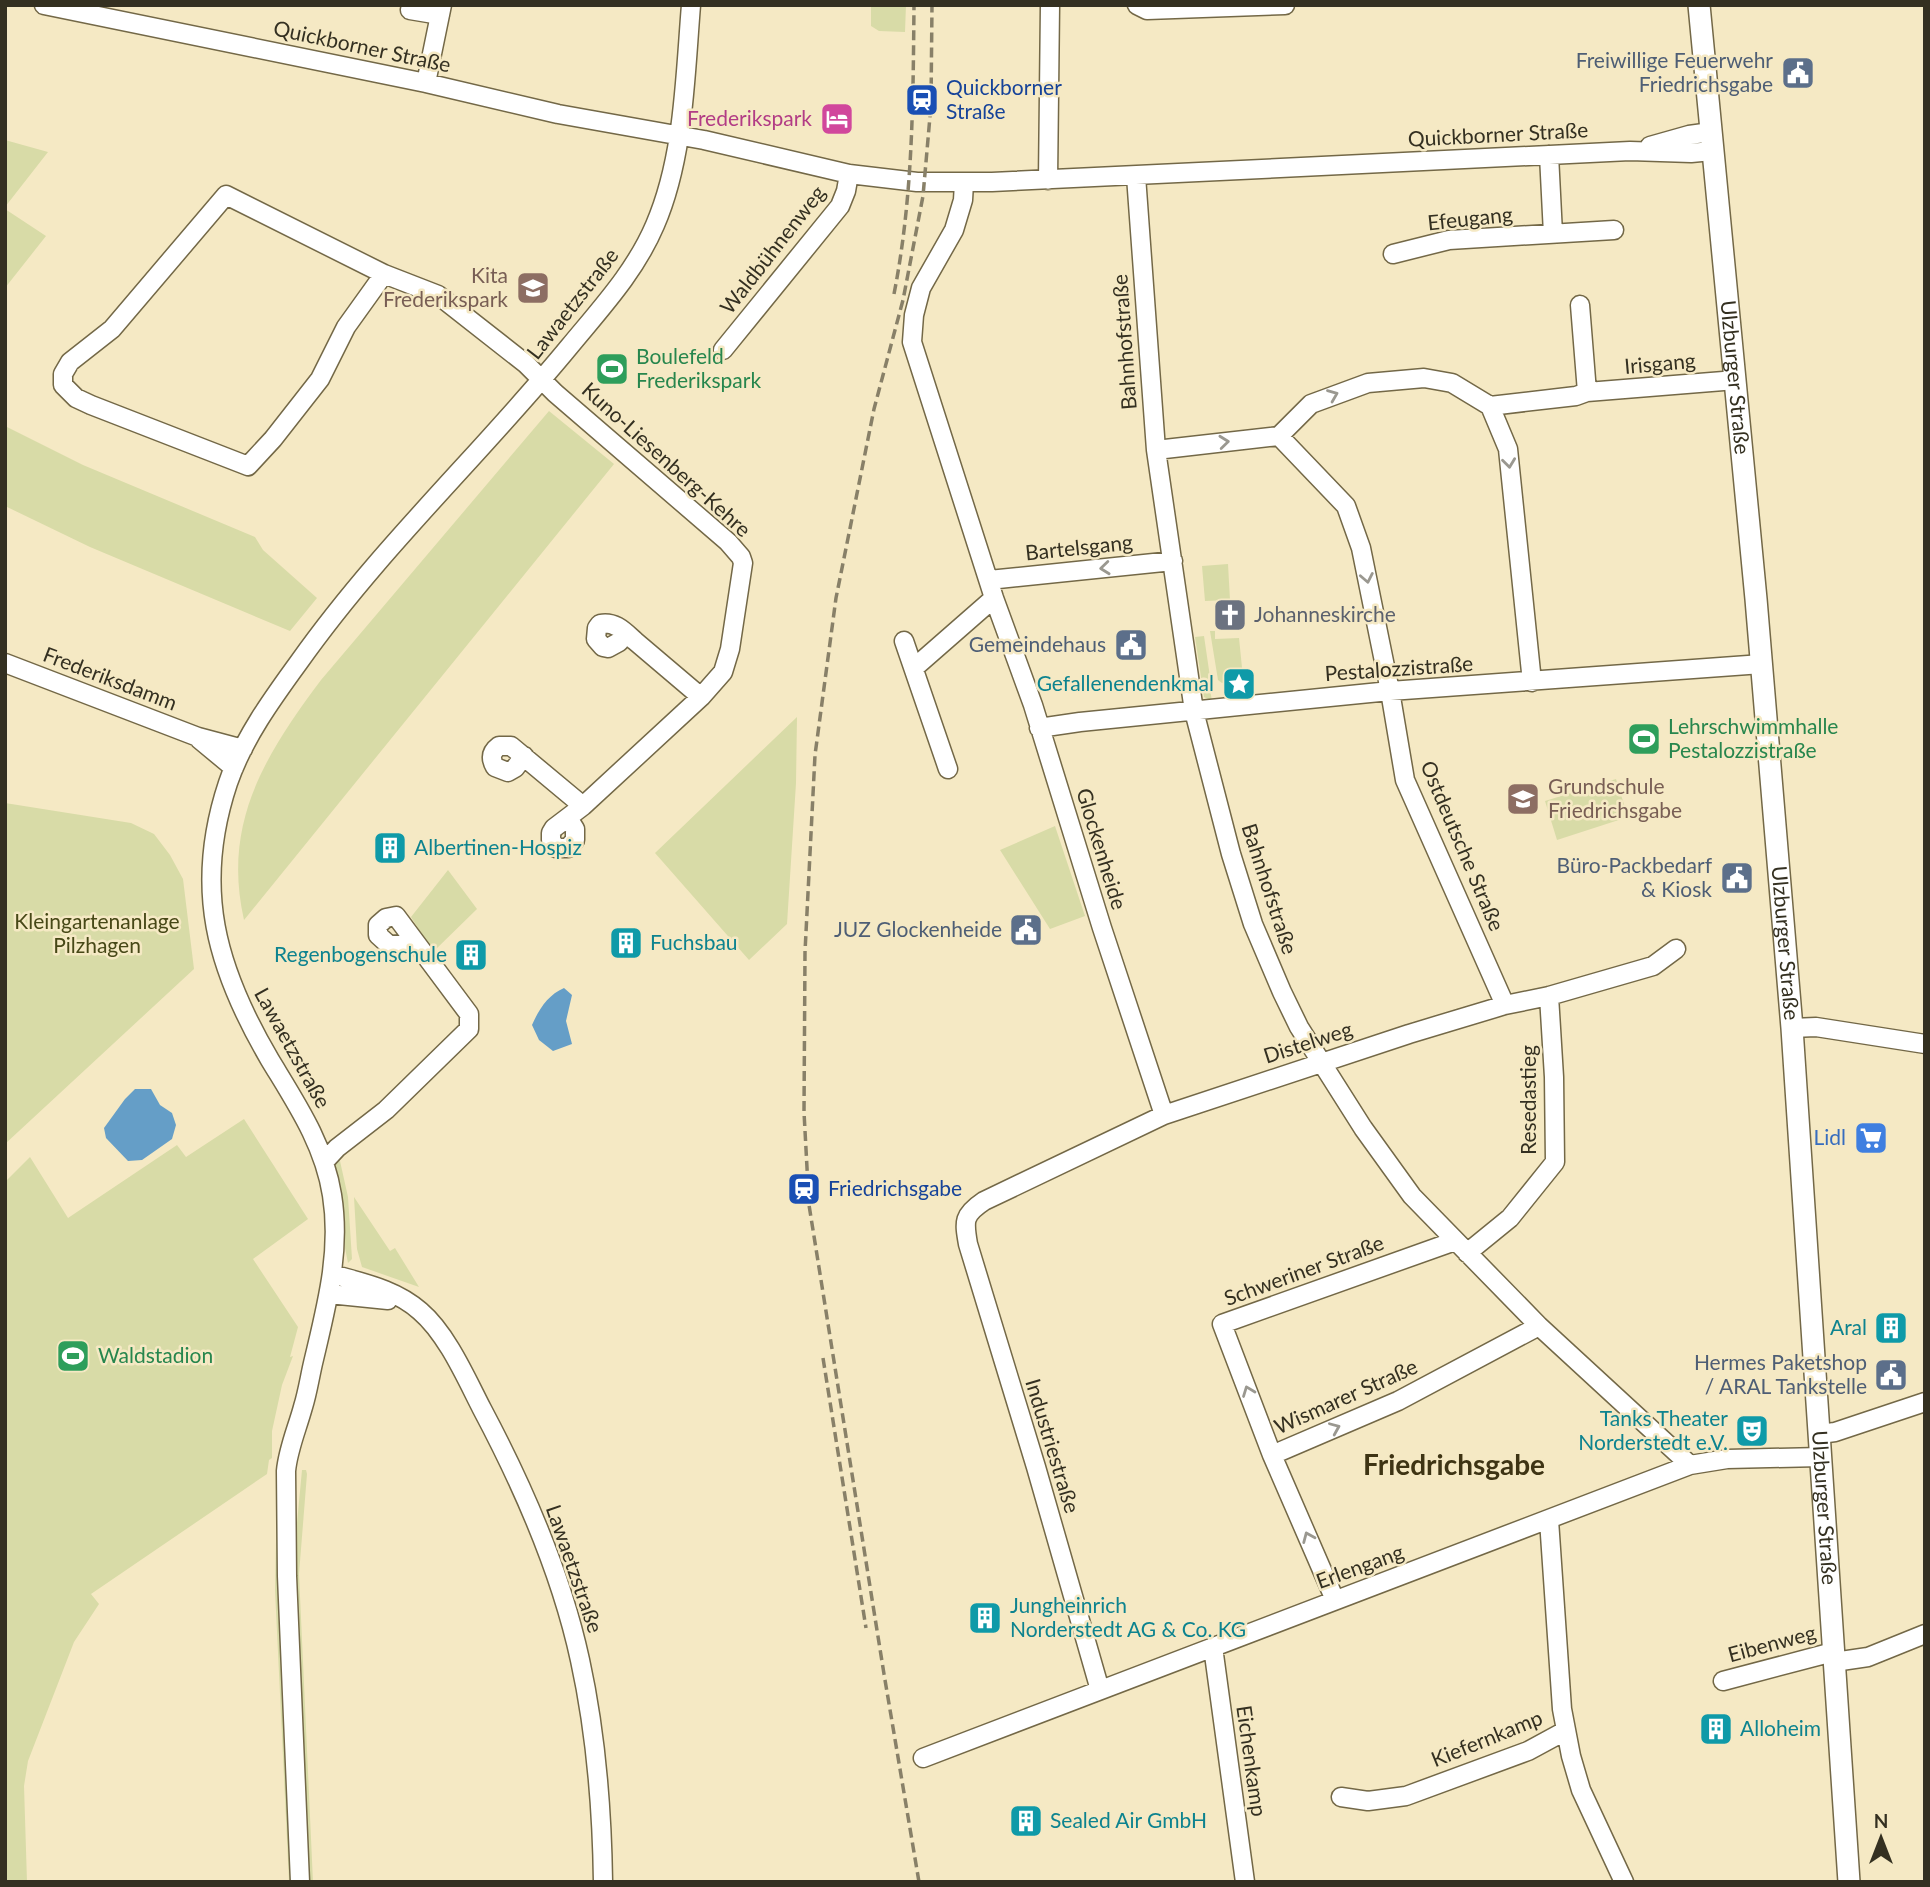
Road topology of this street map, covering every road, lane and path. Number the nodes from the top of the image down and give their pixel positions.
1 (44, 5) edge
2 (411, 5) edge
3 (691, 5) edge
4 (1050, 5) edge
5 (1137, 5) edge
6 (1699, 5) edge
7 (1277, 6) edge
8 (441, 10) edge
9 (426, 83) junction
10 (678, 135) junction
11 (1712, 142) junction
12 (1549, 155) junction
13 (849, 174) junction
14 (1136, 176) junction
15 (1048, 180) junction
16 (964, 183) junction
17 (1614, 230) dead end
18 (1553, 234) junction
19 (1393, 254) dead end
20 (384, 274) junction
21 (1580, 305) dead end
22 (723, 350) dead end
23 (542, 380) junction
24 (1736, 380) junction
25 (1587, 392) junction
26 (1490, 406) junction
27 (1279, 436) junction
28 (1156, 450) junction
29 (1173, 561) junction
30 (989, 580) junction
31 (994, 598) junction
32 (626, 633) dead end
33 (904, 641) dead end
34 (5, 663) edge
35 (1762, 664) junction
36 (914, 668) junction
37 (1532, 682) junction
38 (1390, 691) junction
39 (701, 698) junction
40 (1194, 711) junction
41 (1040, 728) junction
42 (198, 737) junction
43 (243, 749) junction
44 (524, 757) dead end
45 (234, 768) junction
46 (948, 769) dead end
47 (583, 806) junction
48 (568, 818) dead end
49 (417, 944) dead end
50 (1676, 949) dead end
51 (1549, 996) junction
52 (1505, 1005) junction
53 (1793, 1028) junction
54 (1925, 1044) edge
55 (1321, 1063) junction
56 (1164, 1115) junction
57 (324, 1161) junction
58 (968, 1214) joint
59 (1461, 1247) junction
60 (332, 1274) junction
61 (329, 1294) junction
62 (409, 1303) junction
63 (1539, 1326) junction
64 (1925, 1402) edge
65 (1820, 1434) junction
66 (1272, 1455) junction
67 (1821, 1457) junction
68 (1690, 1465) junction
69 (1549, 1520) junction
70 (1335, 1600) junction
71 (1925, 1634) edge
72 (1213, 1647) junction
73 (1833, 1657) junction
74 (1723, 1681) dead end
75 (1100, 1690) junction
76 (1565, 1731) junction
77 (923, 1758) dead end
78 (1341, 1797) dead end
79 (300, 1882) edge
80 (603, 1882) edge
81 (1245, 1882) edge
82 (1624, 1882) edge
83 (1849, 1882) edge

1 - 9 street, Quickborner Straße
2 - 8 street
3 - 10 street, Lawaetzstraße
4 - 15 street
5 - 7 street
6 - 11 main road, Ulzburger Straße
8 - 9 street
9 - 10 street, Quickborner Straße
10 - 13 street, Quickborner Straße
10 - 23 street, Lawaetzstraße
11 - 12 street, Quickborner Straße
11 - 24 main road, Ulzburger Straße
12 - 14 street, Quickborner Straße
12 - 18 street
13 - 16 street, Quickborner Straße
13 - 22 street, Waldbühnenweg
14 - 15 street, Quickborner Straße
14 - 28 street, Bahnhofstraße
15 - 16 street, Quickborner Straße
16 - 30 street, Glockenheide
17 - 18 street, Efeugang
18 - 19 street, Efeugang
20 - 20 street
20 - 23 street
21 - 25 street
23 - 39 street, Kuno-Liesenberg-Kehre
23 - 43 street, Lawaetzstraße
24 - 25 street, Irisgang
24 - 35 main road, Ulzburger Straße
25 - 26 street, Irisgang
27 -> 26 street
26 -> 37 street
28 -> 27 street
27 -> 38 street, Ostdeutsche Straße
28 - 29 street, Bahnhofstraße
29 -> 30 street, Bartelsgang
29 - 40 street, Bahnhofstraße
30 - 31 street, Glockenheide
31 - 36 street
31 - 41 street, Glockenheide
32 - 39 street
33 - 36 street
34 - 42 street, Frederiksdamm
35 - 37 street, Pestalozzistraße
35 - 53 main road, Ulzburger Straße
36 - 46 street
37 - 38 street, Pestalozzistraße
38 - 40 street, Pestalozzistraße
38 - 52 street, Ostdeutsche Straße
39 - 47 street, Kuno-Liesenberg-Kehre
40 - 41 street, Pestalozzistraße
40 - 55 street, Bahnhofstraße
41 - 56 street, Glockenheide
42 - 43 street, Frederiksdamm
42 - 45 street, Frederiksdamm
43 - 45 street, Lawaetzstraße
44 - 47 street
45 - 57 street, Lawaetzstraße
47 - 48 street, Kuno-Liesenberg-Kehre
49 - 57 street
50 - 51 street, Distelweg
51 - 52 street, Distelweg
51 - 59 street, Resedastieg
52 - 55 street, Distelweg
53 - 54 street
53 - 65 main road, Ulzburger Straße
55 - 56 street, Distelweg
55 - 59 street, Bahnhofstraße
56 - 58 street, Distelweg
57 - 60 street, Lawaetzstraße
58 - 75 street, Industriestraße
59 - 63 street, Bahnhofstraße
66 -> 59 street, Schweriner Straße
60 - 61 street, Lawaetzstraße
60 - 62 street, Lawaetzstraße
61 - 62 street
61 - 79 street, Lawaetzstraße
62 - 80 street, Lawaetzstraße
66 -> 63 street, Wismarer Straße
63 - 68 street, Bahnhofstraße
64 - 65 street
65 - 67 main road, Ulzburger Straße
70 -> 66 street, Wismarer Straße
67 - 68 street, Erlengang
67 - 73 main road, Ulzburger Straße
68 - 69 street, Erlengang
69 - 70 street, Erlengang
69 - 76 street, Kiefernkamp
70 - 72 street, Erlengang
71 - 73 street, Eibenweg
72 - 75 street, Erlengang
72 - 81 street, Eichenkamp
73 - 74 street, Eibenweg
73 - 83 main road, Ulzburger Straße
75 - 77 street, Erlengang
76 - 78 street, Kiefernkamp
76 - 82 street

